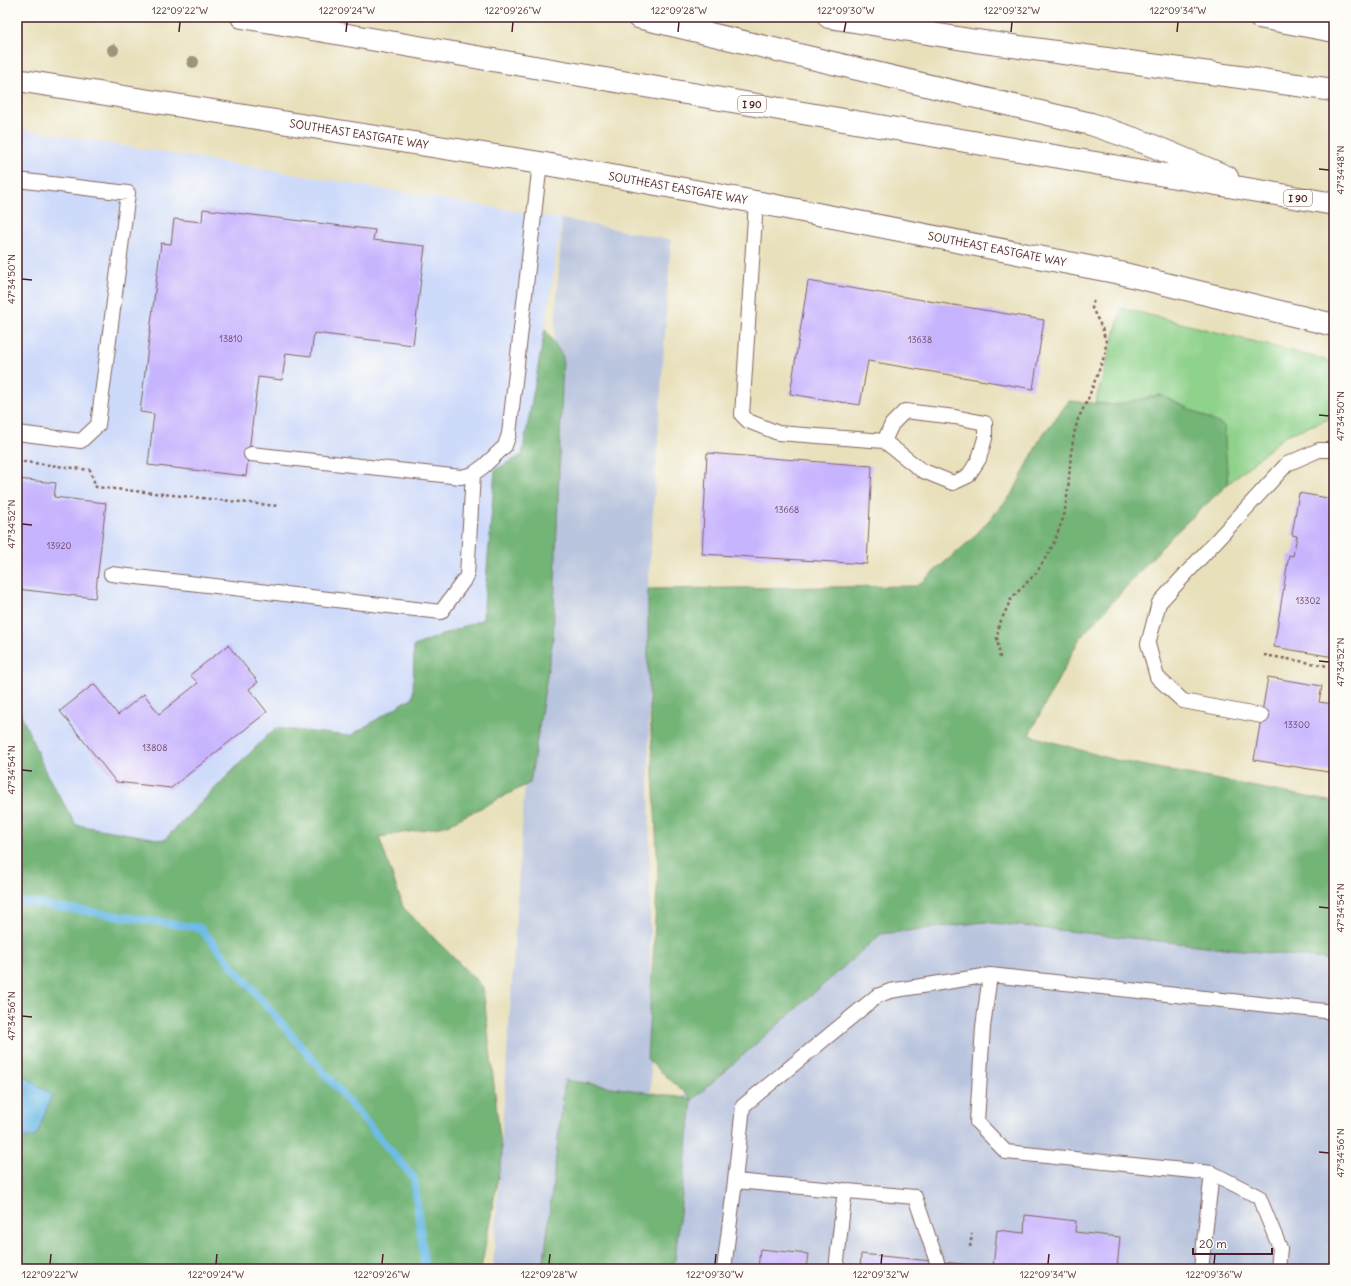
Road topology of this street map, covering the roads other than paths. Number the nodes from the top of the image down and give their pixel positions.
1 (242, 17) edge
2 (638, 17) edge
3 (829, 17) edge
4 (1259, 17) edge
5 (1334, 31) edge
6 (17, 80) edge
7 (1334, 90) edge
8 (540, 163) junction
9 (17, 180) edge
10 (1262, 192) junction
11 (756, 202) junction
12 (1334, 204) edge
13 (1334, 325) edge
14 (17, 433) edge
15 (884, 441) junction
16 (1334, 450) edge
17 (251, 454) dead end
18 (473, 474) junction
19 (111, 574) dead end
20 (1262, 716) dead end
21 (990, 975) junction
22 (1333, 1012) edge
23 (1212, 1173) junction
24 (735, 1181) junction
25 (845, 1190) junction
26 (937, 1262) dead end
27 (724, 1269) edge
28 (836, 1269) edge
29 (1201, 1269) edge
30 (1278, 1269) edge

1 - 10 main road, I 90
2 - 10 main road
3 - 7 main road
4 - 5 main road
6 - 8 main road, SOUTHEAST EASTGATE WAY
8 - 11 main road, SOUTHEAST EASTGATE WAY
8 - 18 lane
9 - 14 lane
10 - 12 main road, I 90
11 - 13 main road, SOUTHEAST EASTGATE WAY
11 - 15 lane
15 - 15 lane
16 - 20 lane
17 - 18 lane
18 - 19 lane
21 - 22 lane
21 - 23 lane
21 - 24 lane
23 - 29 lane
23 - 30 lane
24 - 25 lane
24 - 27 lane
25 - 26 lane
25 - 28 lane

